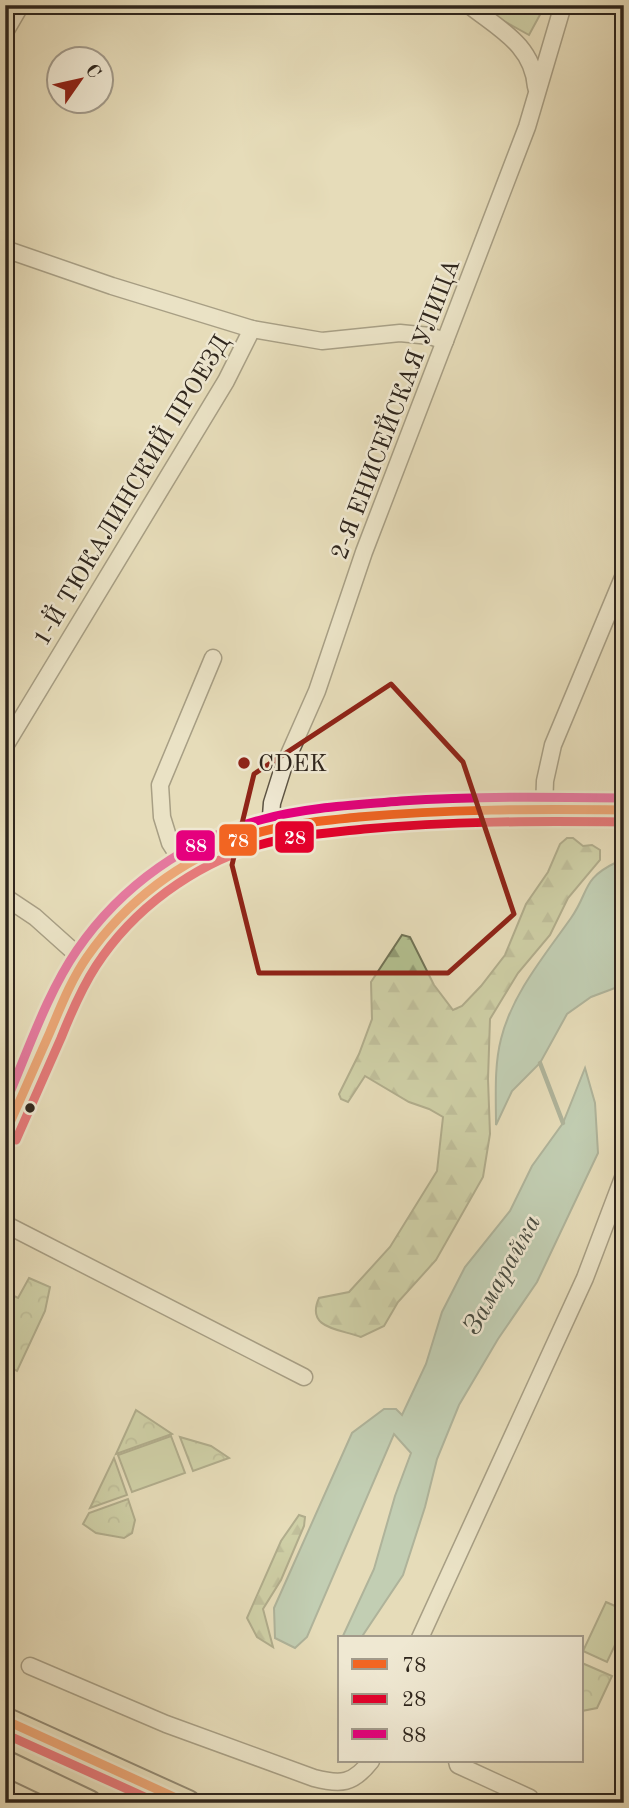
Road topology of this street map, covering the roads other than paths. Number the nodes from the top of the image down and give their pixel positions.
1 (469, 5) edge
2 (563, 5) edge
3 (19, 8) dead end
4 (5, 32) edge
5 (537, 93) junction
6 (5, 249) edge
7 (252, 329) junction
8 (445, 341) junction
9 (624, 575) edge
10 (213, 658) dead end
11 (5, 746) edge
12 (544, 809) junction
13 (624, 810) edge
14 (270, 829) junction
15 (184, 865) junction
16 (5, 897) edge
17 (83, 960) junction
18 (5, 1135) edge
19 (624, 1174) edge
20 (5, 1224) edge
21 (304, 1377) dead end
22 (421, 1636) edge
23 (30, 1666) dead end
24 (5, 1720) edge
25 (370, 1762) edge
26 (457, 1762) edge
27 (5, 1763) edge
28 (531, 1800) edge
29 (89, 1803) edge
30 (188, 1803) edge

1 - 5 street
2 - 5 street, 2-Я ЕНИСЕЙСКАЯ УЛИЦА
3 - 4 street
5 - 8 street, 2-Я ЕНИСЕЙСКАЯ УЛИЦА
6 - 7 street
7 - 8 street
7 - 11 street, 1-Й ТЮКАЛИНСКИЙ ПРОЕЗД
8 - 14 street, 2-Я ЕНИСЕЙСКАЯ УЛИЦА
9 - 12 street
10 - 15 street
12 - 13 street
12 - 14 street
14 - 15 street
15 - 17 street
16 - 17 street
17 - 18 street
19 - 22 street
20 - 21 street
23 - 25 street
24 - 30 main road
26 - 28 street
27 - 29 main road

